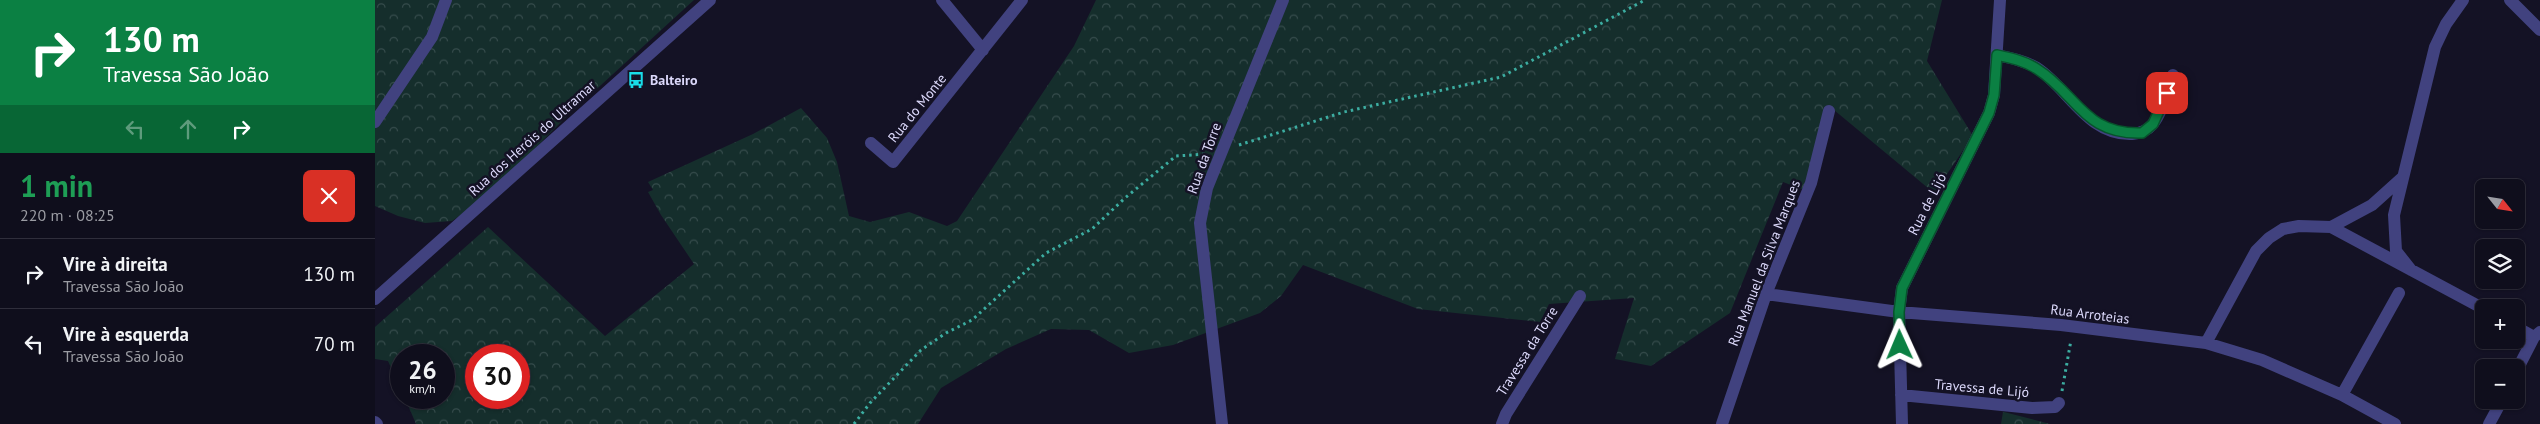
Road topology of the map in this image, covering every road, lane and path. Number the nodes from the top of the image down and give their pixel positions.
1 (446, 0) edge
2 (711, 0) edge
3 (942, 0) edge
4 (1022, 0) edge
5 (1283, 0) edge
6 (1645, 0) edge
7 (2001, 0) edge
8 (2463, 0) edge
9 (2510, 0) edge
10 (2540, 30) edge
11 (983, 50) junction
12 (1997, 55) junction
13 (2173, 75) dead end
14 (1829, 111) dead end
15 (375, 122) edge
16 (871, 143) dead end
17 (1222, 150) junction
18 (2403, 178) junction
19 (2331, 227) junction
20 (2411, 270) junction
21 (2399, 293) dead end
22 (1766, 294) junction
23 (1580, 296) dead end
24 (375, 299) edge
25 (2475, 304) edge
26 (1899, 312) junction
27 (2073, 327) junction
28 (2525, 330) edge
29 (2537, 335) edge
30 (2206, 343) junction
31 (2523, 359) edge
32 (1901, 395) junction
33 (2343, 395) junction
34 (2059, 403) joint
35 (2497, 409) edge
36 (854, 424) edge
37 (1222, 424) edge
38 (1502, 424) edge
39 (1722, 424) edge
40 (1901, 424) edge
41 (2395, 424) edge
42 (2489, 424) edge

1 - 15 street
2 - 24 street, Rua dos Heróis do Ultramar
3 - 11 street
4 - 11 street
5 - 17 street, Rua da Torre
6 - 17 path
7 - 12 street, Rua de Lijó
8 - 18 street
9 - 10 street
11 - 16 street, Rua do Monte
12 - 13 street
12 - 26 street, Rua de Lijó
14 - 22 street, Rua Manuel da Silva Marques
17 - 36 path
17 - 37 street, Rua da Torre
18 - 19 street
18 - 20 street
19 - 20 street
19 - 30 street
20 - 25 street
21 - 33 street
22 - 26 street, Rua Arroteias
22 - 39 street, Rua Manuel da Silva Marques
23 - 38 street, Travessa da Torre
26 - 27 street, Rua Arroteias
26 - 32 street, Rua de Lijó
27 - 30 street, Rua Arroteias
27 - 34 path
28 - 29 street
29 - 31 street
30 - 33 street, Rua Arroteias
32 - 34 street, Travessa de Lijó
32 - 40 street, Rua de Lijó
33 - 41 street, Rua Arroteias
35 - 42 street

